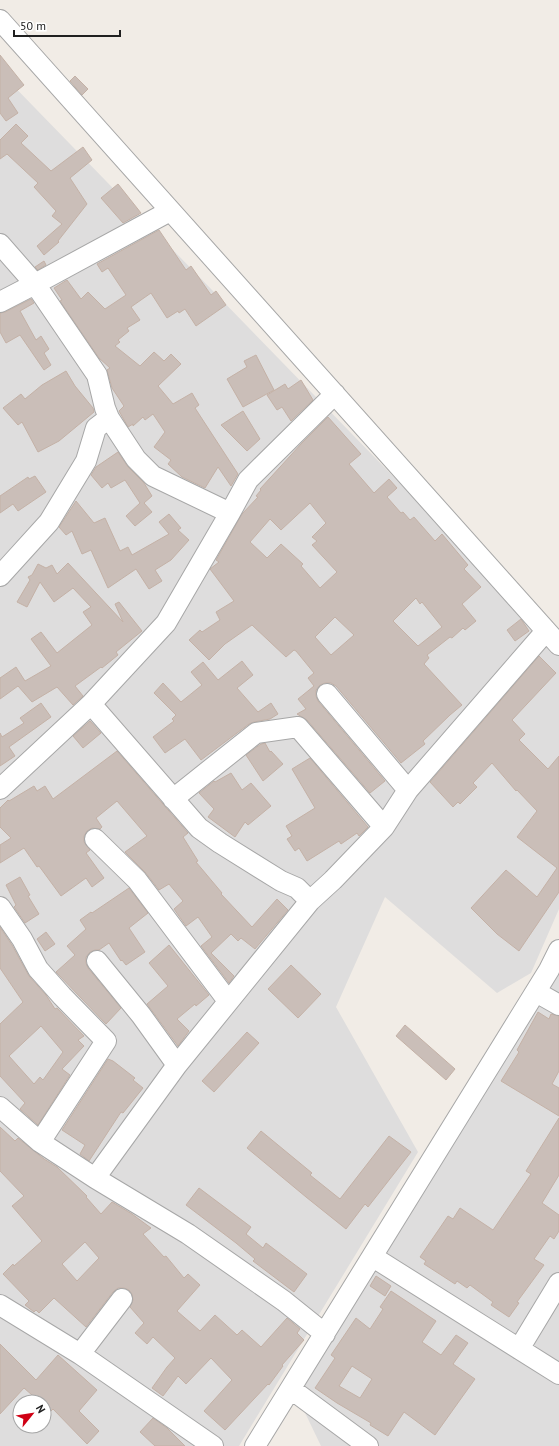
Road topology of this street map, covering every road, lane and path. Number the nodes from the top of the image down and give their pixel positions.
1 (0, 20) edge
2 (170, 211) junction
3 (0, 244) edge
4 (35, 284) junction
5 (0, 302) edge
6 (335, 394) junction
7 (109, 418) junction
8 (230, 513) junction
9 (0, 576) edge
10 (553, 638) edge
11 (328, 694) dead end
12 (91, 704) junction
13 (0, 789) edge
14 (408, 790) junction
15 (173, 799) junction
16 (384, 827) junction
17 (95, 839) dead end
18 (310, 901) junction
19 (0, 907) edge
20 (559, 950) edge
21 (97, 961) dead end
22 (536, 992) junction
23 (228, 1002) junction
24 (559, 1005) edge
25 (177, 1065) junction
26 (0, 1107) edge
27 (40, 1142) junction
28 (95, 1178) junction
29 (373, 1256) junction
30 (559, 1283) edge
31 (122, 1299) dead end
32 (0, 1305) edge
33 (325, 1334) junction
34 (519, 1349) junction
35 (80, 1354) junction
36 (559, 1374) edge
37 (291, 1389) junction
38 (213, 1446) edge
39 (255, 1446) edge
40 (368, 1446) edge

1 - 2 street
2 - 4 street
2 - 6 street
3 - 4 street
4 - 5 street
4 - 7 street
6 - 8 street
6 - 10 street
7 - 8 street
7 - 9 street
8 - 12 street
10 - 14 street
11 - 14 street
12 - 13 street
12 - 15 street
14 - 16 street
15 - 16 street
15 - 18 street
16 - 18 street
17 - 23 street
18 - 23 street
19 - 27 street
20 - 22 street
21 - 25 street
22 - 24 street
22 - 29 street
23 - 25 street
25 - 28 street
26 - 27 street
27 - 28 street
28 - 33 street
29 - 33 street
29 - 34 street
30 - 34 street
31 - 35 street
32 - 35 street
33 - 37 street
34 - 36 street
35 - 38 street
37 - 39 street
37 - 40 street

